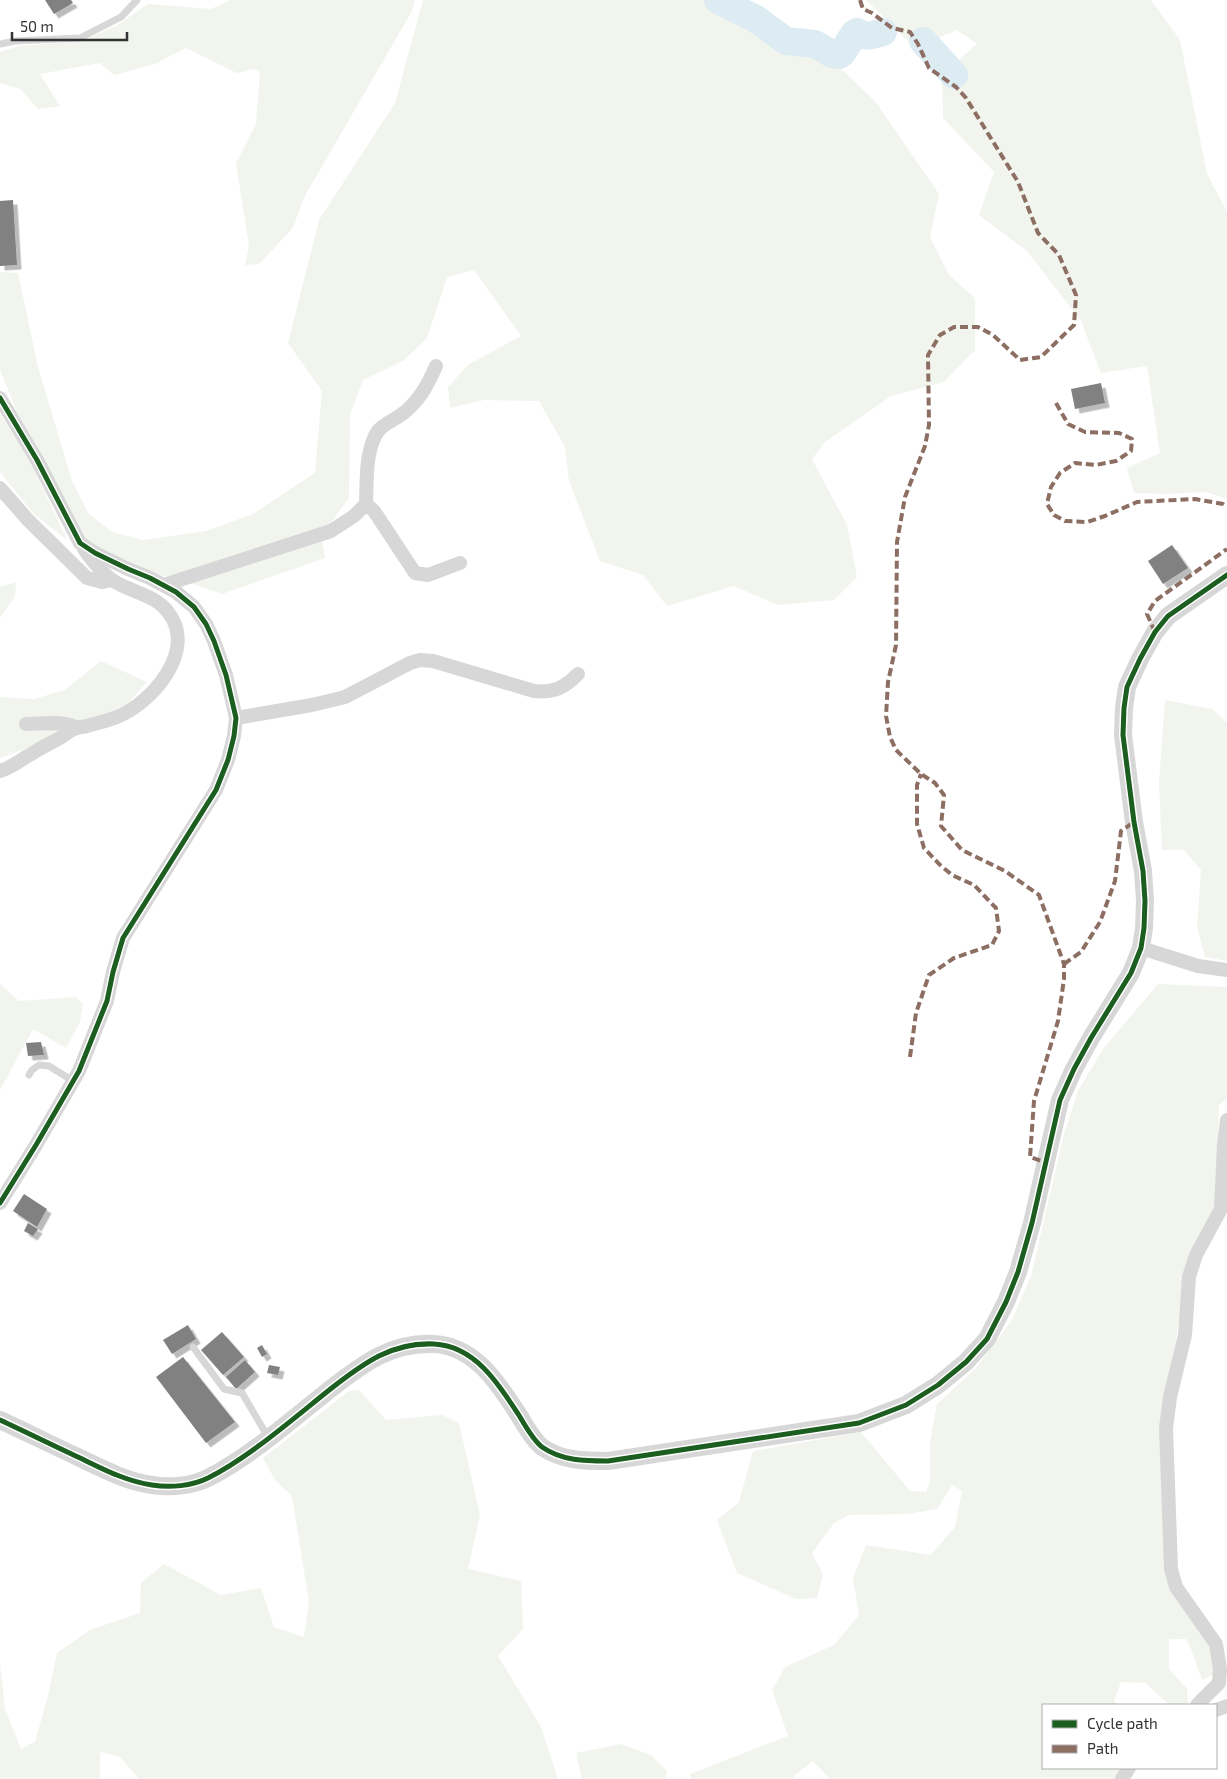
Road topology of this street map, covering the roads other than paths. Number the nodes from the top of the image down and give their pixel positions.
1 (136, 0) edge
2 (0, 44) edge
3 (436, 366) dead end
4 (0, 398) edge
5 (0, 488) edge
6 (366, 504) junction
7 (80, 543) junction
8 (460, 563) dead end
9 (1227, 575) edge
10 (112, 580) junction
11 (164, 586) junction
12 (578, 674) dead end
13 (236, 718) junction
14 (26, 724) dead end
15 (77, 728) junction
16 (0, 771) edge
17 (1141, 948) junction
18 (1227, 970) edge
19 (29, 1075) dead end
20 (73, 1081) junction
21 (1227, 1120) edge
22 (0, 1203) edge
23 (193, 1347) dead end
24 (0, 1420) edge
25 (268, 1437) junction
26 (1198, 1704) edge

1 - 2 lane
3 - 6 street
4 - 7 street
5 - 10 street
6 - 8 street
6 - 11 street
7 - 10 street
7 - 11 street
9 - 17 street
10 - 15 street
11 - 13 street
12 - 13 street
13 - 20 street
14 - 15 street
15 - 16 street
17 - 18 street
17 - 25 street
19 - 20 lane
20 - 22 street
21 - 26 street
23 - 25 lane
24 - 25 street

